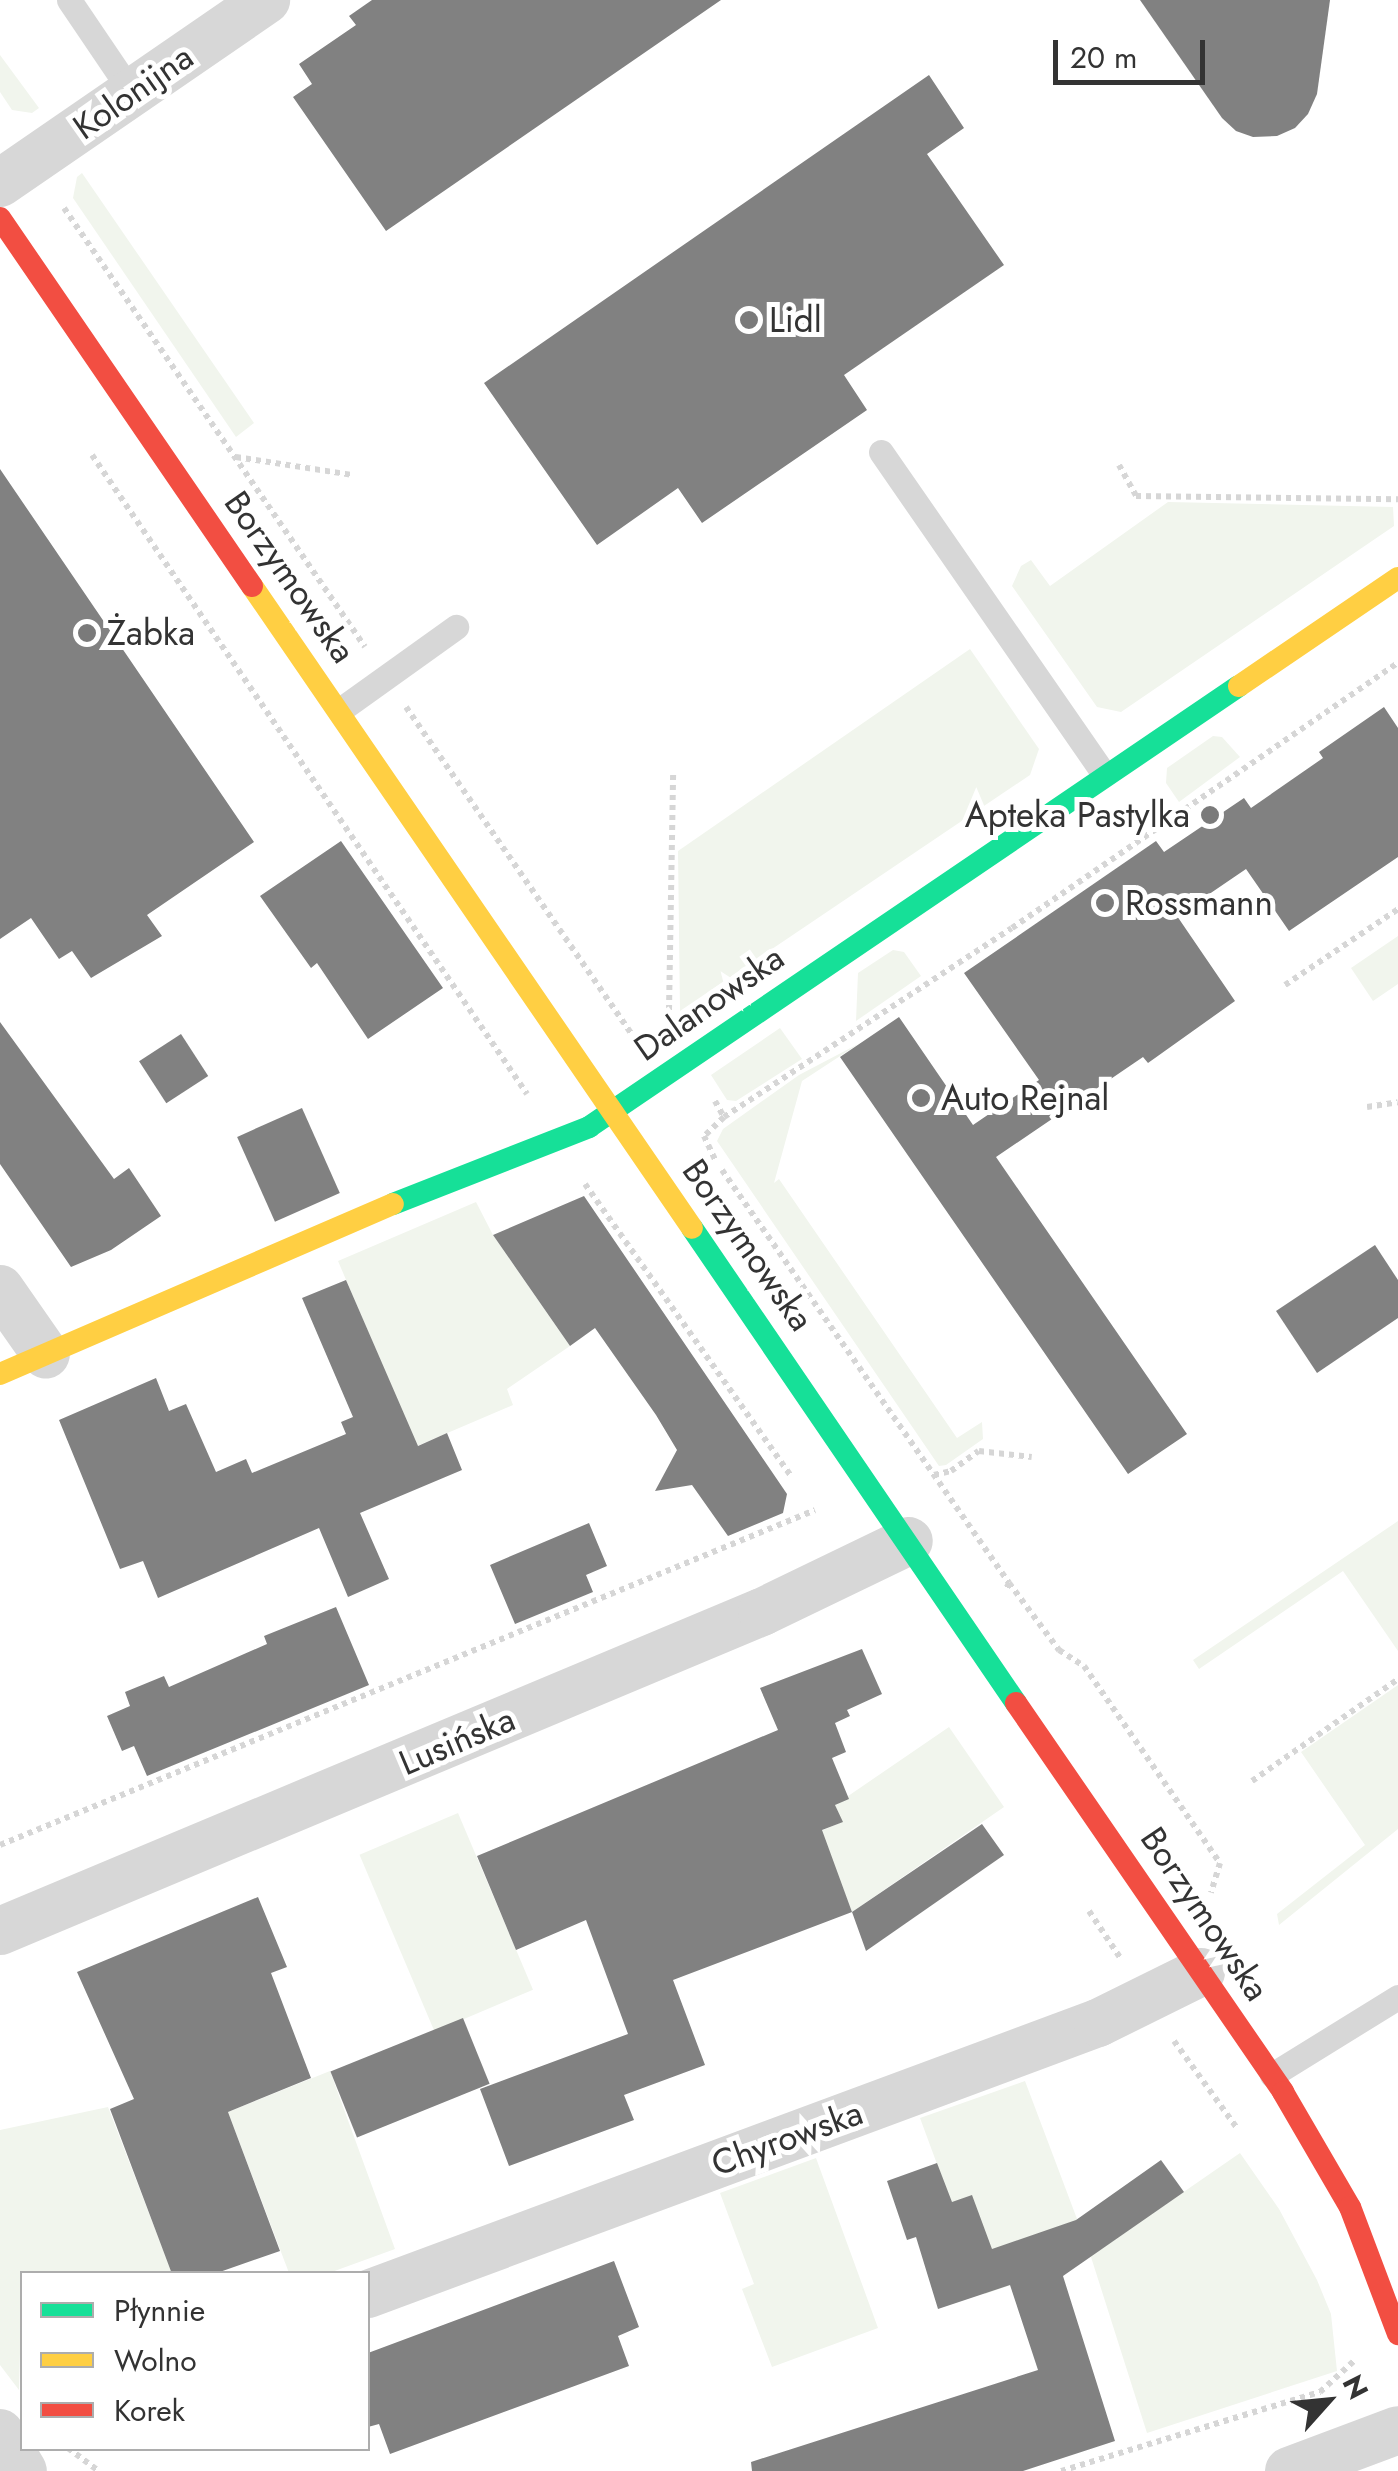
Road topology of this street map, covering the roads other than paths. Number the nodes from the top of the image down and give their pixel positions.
1 (69, 0) edge
2 (266, 0) edge
3 (132, 93) junction
4 (0, 184) edge
5 (0, 218) edge
6 (881, 452) dead end
7 (1398, 578) edge
8 (456, 627) dead end
9 (340, 710) junction
10 (1104, 774) junction
11 (614, 1111) junction
12 (0, 1289) edge
13 (46, 1355) junction
14 (0, 1374) edge
15 (909, 1541) junction
16 (0, 1931) edge
17 (1201, 1972) junction
18 (1398, 1997) edge
19 (1272, 2075) junction
20 (370, 2293) edge
21 (1398, 2334) edge
22 (1398, 2430) edge
23 (0, 2432) edge
24 (23, 2471) edge
25 (1288, 2471) edge

1 - 3 lane
2 - 3 street, Kolonijna
3 - 4 street, Kolonijna
5 - 9 street, Borzymowska
6 - 10 lane
7 - 10 street, Dalanowska
8 - 9 lane
9 - 11 street, Borzymowska
10 - 11 street, Dalanowska
11 - 13 street, Dalanowska
11 - 15 street, Borzymowska
12 - 13 street
13 - 14 street, Dalanowska
15 - 16 street, Lusińska
15 - 17 street, Borzymowska
17 - 19 street, Borzymowska
17 - 20 street, Chyrowska
18 - 19 lane
19 - 21 street, Borzymowska
22 - 25 street
23 - 24 street

